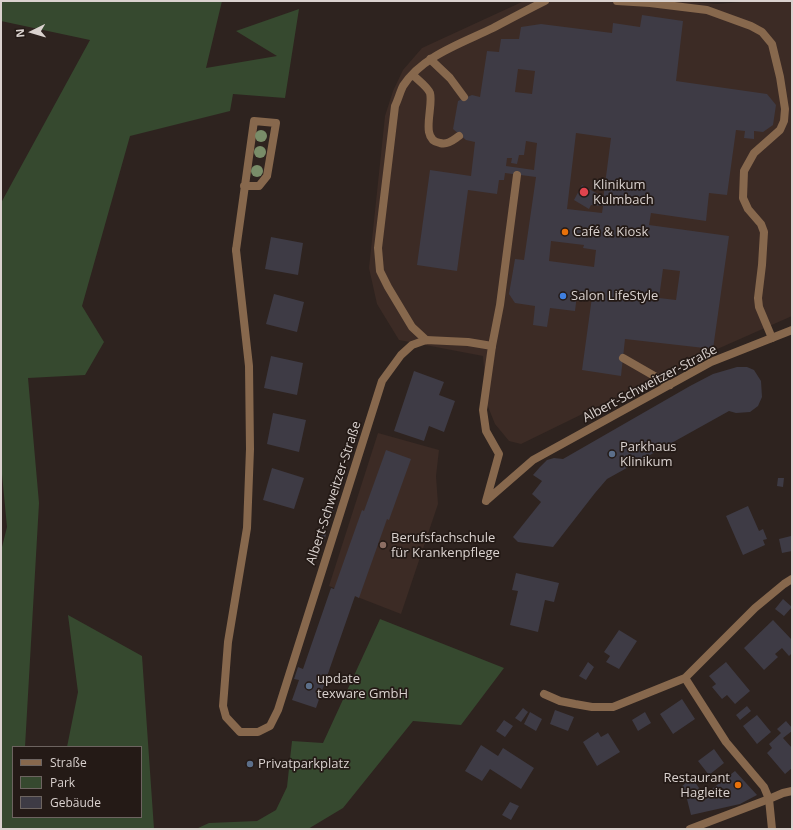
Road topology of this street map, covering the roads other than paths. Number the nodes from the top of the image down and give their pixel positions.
1 (544, 1) edge
2 (617, 1) edge
3 (430, 59) junction
4 (413, 75) junction
5 (464, 97) dead end
6 (460, 136) dead end
7 (517, 175) dead end
8 (244, 186) junction
9 (792, 330) edge
10 (772, 338) junction
11 (426, 340) junction
12 (492, 346) junction
13 (623, 358) dead end
14 (670, 385) junction
15 (792, 579) edge
16 (685, 678) junction
17 (544, 694) dead end
18 (792, 791) edge
19 (769, 799) junction
20 (690, 829) edge
21 (772, 829) edge

1 - 3 street
2 - 10 street
3 - 4 street
3 - 5 street
4 - 6 street
4 - 11 street
7 - 12 street
8 - 8 street, Albert-Schweitzer-Straße
8 - 11 street, Albert-Schweitzer-Straße
9 - 10 street, Albert-Schweitzer-Straße
10 - 14 street, Albert-Schweitzer-Straße
11 - 12 street, Albert-Schweitzer-Straße
12 - 14 street, Albert-Schweitzer-Straße
13 - 14 street
15 - 16 street
16 - 17 street
16 - 19 street
18 - 19 street
19 - 20 street
19 - 21 street

